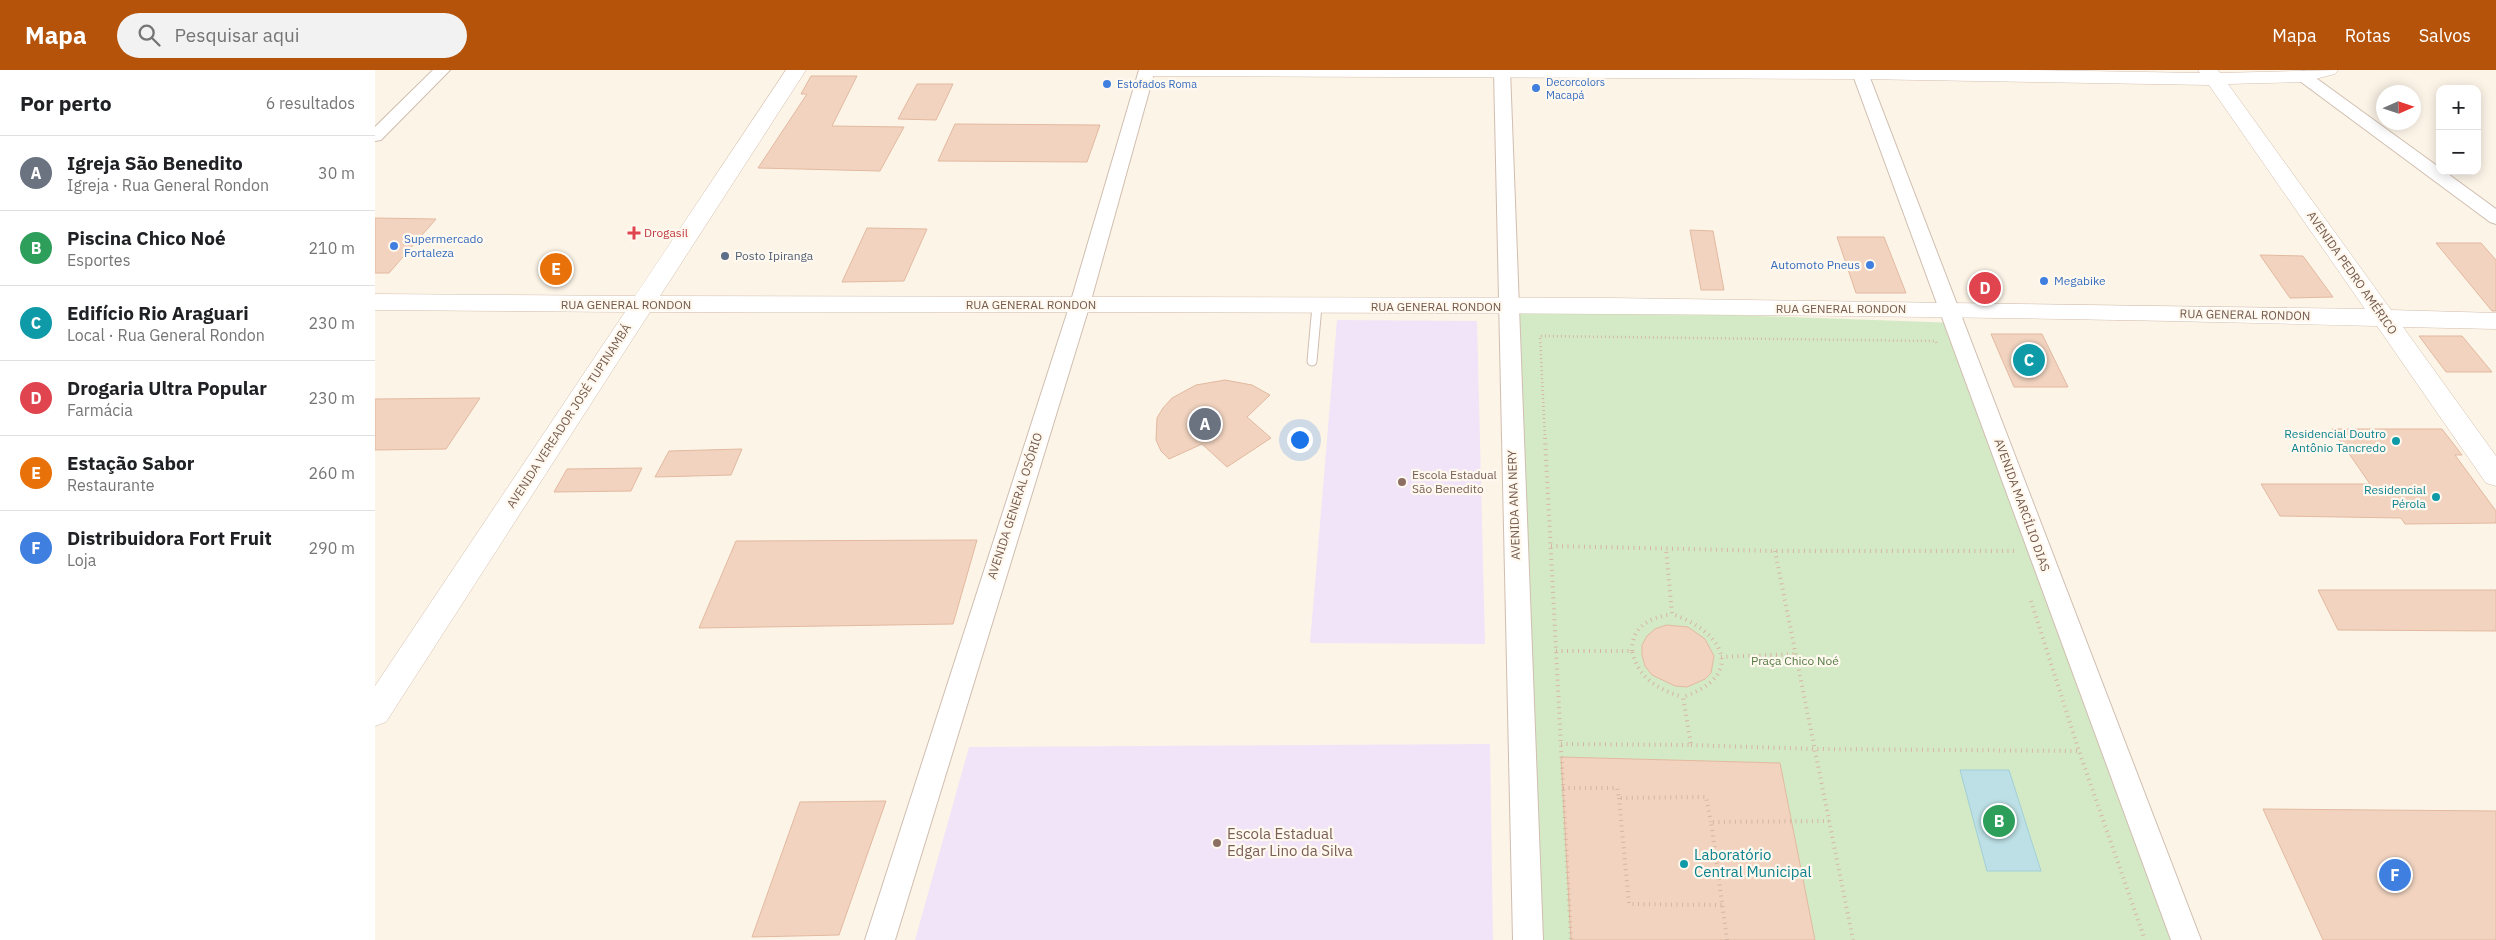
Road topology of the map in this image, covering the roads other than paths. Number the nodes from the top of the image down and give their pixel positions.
1 (442, 70) edge
2 (796, 70) edge
3 (1147, 70) edge
4 (1153, 70) edge
5 (2328, 70) edge
6 (1502, 71) edge
7 (1859, 72) edge
8 (2211, 75) edge
9 (2303, 76) junction
10 (375, 136) edge
11 (2496, 218) edge
12 (375, 302) edge
13 (1080, 304) junction
14 (642, 306) junction
15 (1317, 306) junction
16 (1508, 307) junction
17 (1947, 310) junction
18 (2383, 318) junction
19 (2496, 321) edge
20 (1312, 360) dead end
21 (2496, 476) edge
22 (375, 712) edge
23 (880, 940) edge
24 (1528, 940) edge
25 (2186, 940) edge

1 - 10 street
2 - 14 main road, AVENIDA VEREADOR JOSÉ TUPINAMBÁ
3 - 13 street, AVENIDA GENERAL OSÓRIO
4 - 6 main road
5 - 9 main road
6 - 7 main road
6 - 16 street, AVENIDA ANA NERY
7 - 8 main road
7 - 17 street, AVENIDA MARCÍLIO DIAS
8 - 9 main road
8 - 18 main road, AVENIDA PEDRO AMÉRICO
9 - 11 street
12 - 14 main road, RUA GENERAL RONDON
13 - 14 main road, RUA GENERAL RONDON
13 - 15 main road, RUA GENERAL RONDON
13 - 23 street, AVENIDA GENERAL OSÓRIO
14 - 22 main road, AVENIDA VEREADOR JOSÉ TUPINAMBÁ
15 - 16 main road, RUA GENERAL RONDON
15 - 20 lane
16 - 17 main road, RUA GENERAL RONDON
16 - 24 street, AVENIDA ANA NERY
17 - 18 main road, RUA GENERAL RONDON
17 - 25 street, AVENIDA MARCÍLIO DIAS
18 - 19 main road, RUA GENERAL RONDON
18 - 21 main road, AVENIDA PEDRO AMÉRICO

